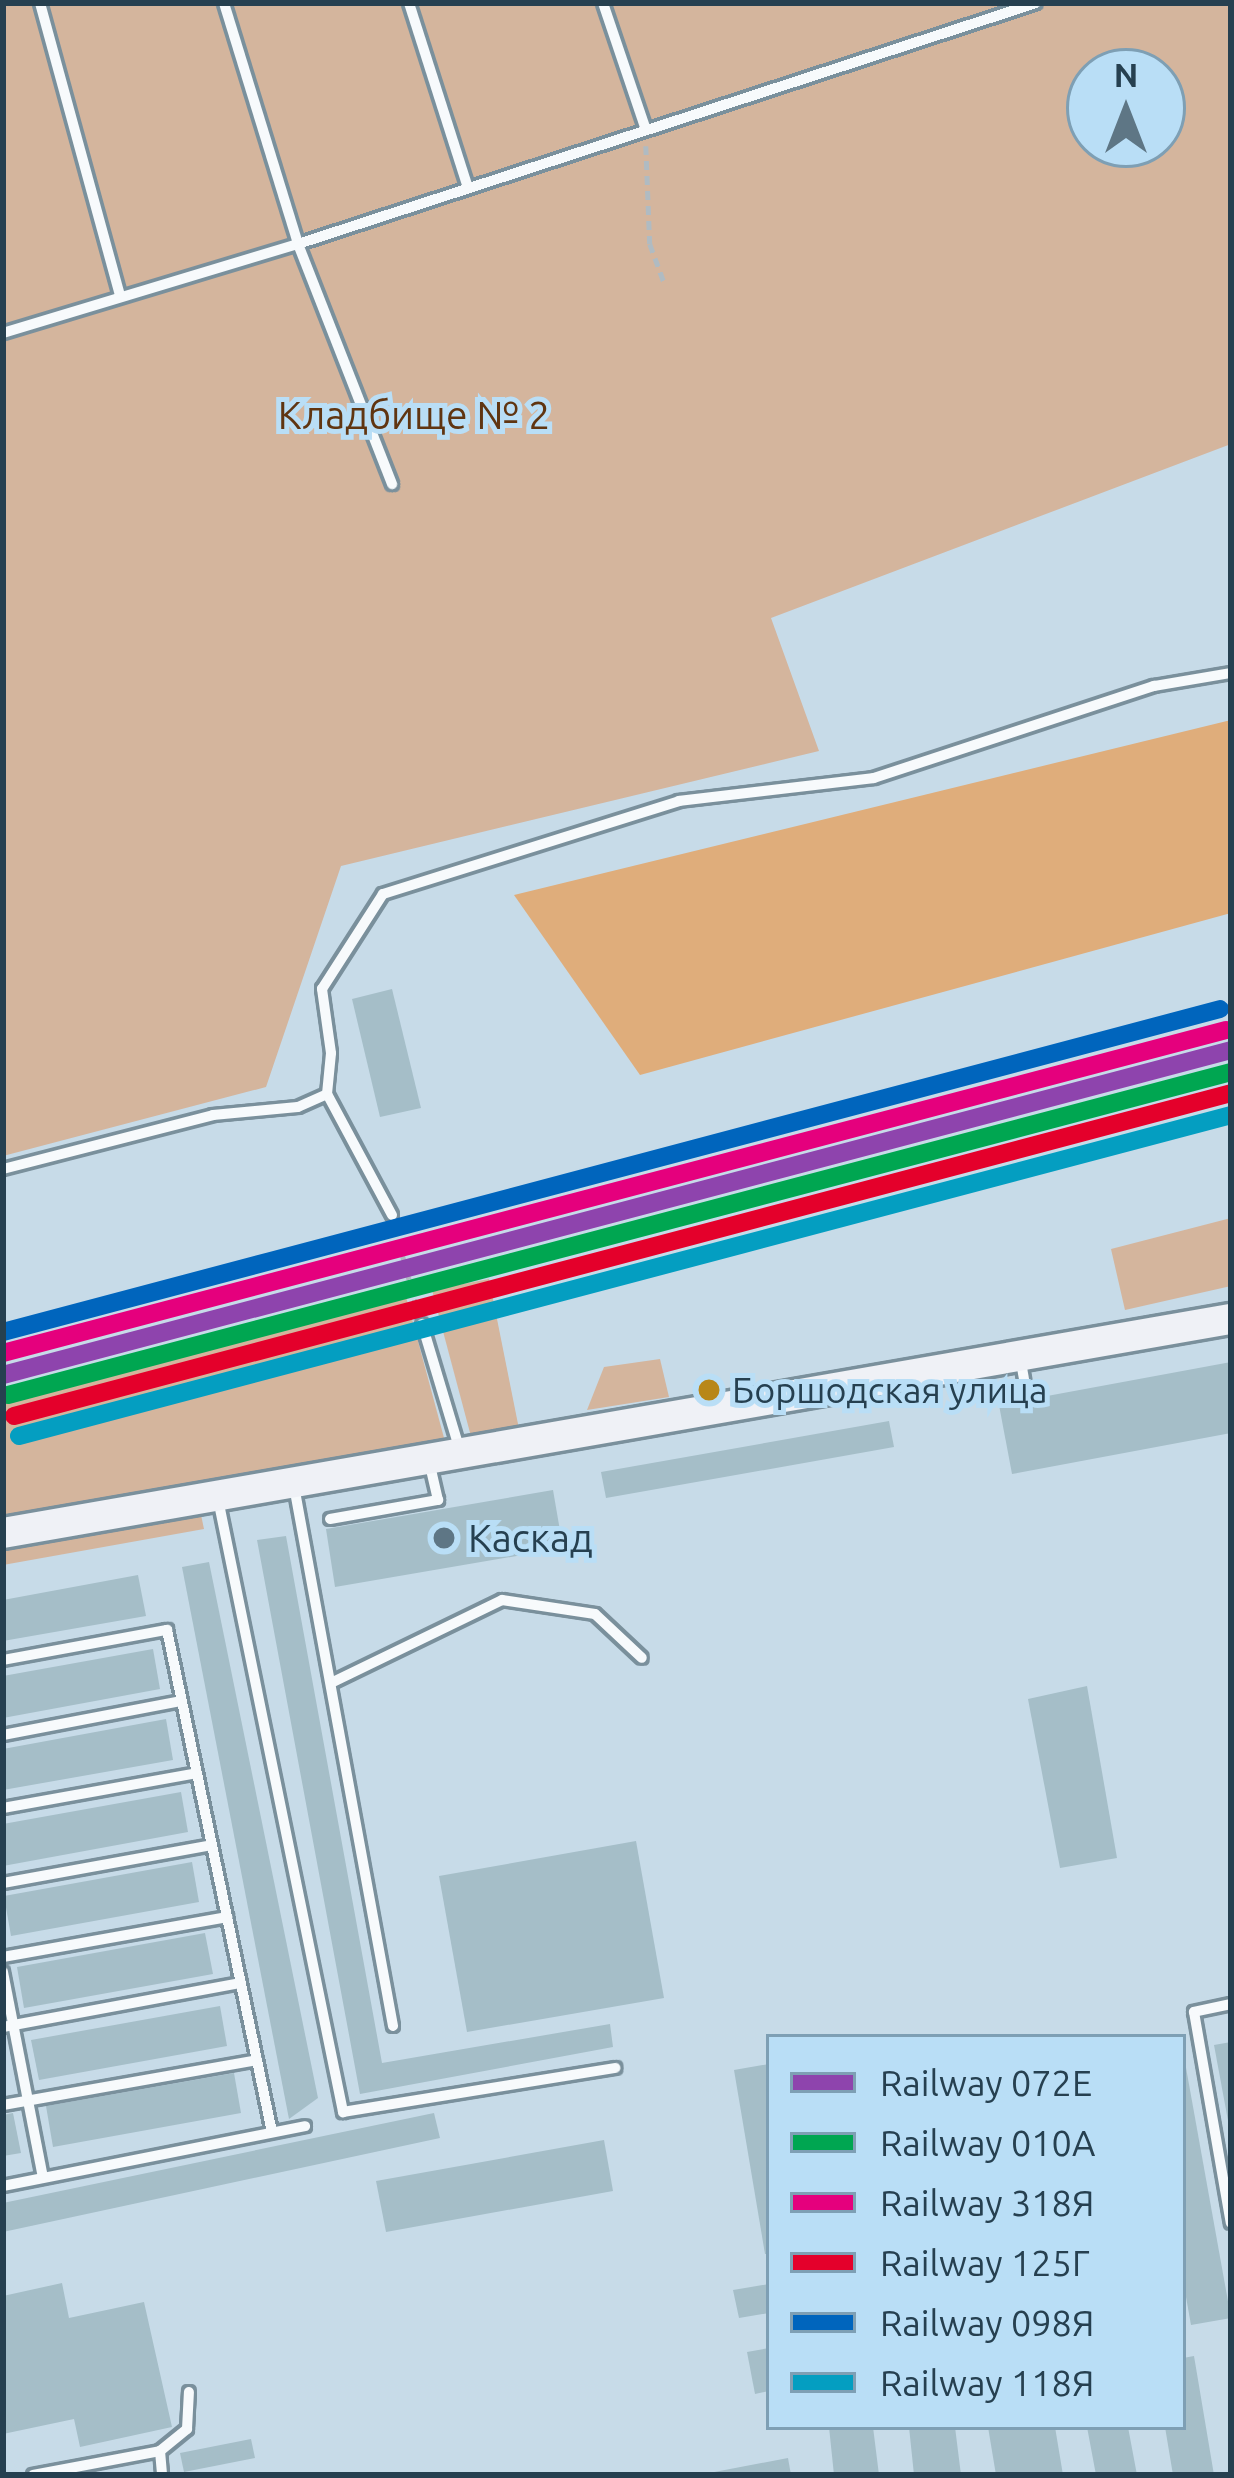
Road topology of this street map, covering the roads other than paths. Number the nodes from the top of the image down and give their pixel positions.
1 (40, 3) edge
2 (224, 3) edge
3 (409, 3) edge
4 (603, 3) edge
5 (1036, 3) edge
6 (646, 130) junction
7 (468, 188) junction
8 (298, 244) junction
9 (120, 296) junction
10 (3, 333) edge
11 (392, 484) dead end
12 (1231, 673) edge
13 (327, 1094) junction
14 (3, 1169) edge
15 (392, 1215) road end
16 (1231, 1319) edge
17 (422, 1324) road end
18 (1020, 1358) junction
19 (1028, 1400) dead end
20 (461, 1454) junction
21 (429, 1460) junction
22 (293, 1483) junction
23 (217, 1496) junction
24 (330, 1519) dead end
25 (3, 1533) edge
26 (642, 1658) dead end
27 (3, 1660) edge
28 (333, 1682) junction
29 (182, 1701) junction
30 (3, 1735) edge
31 (197, 1773) junction
32 (3, 1808) edge
33 (212, 1845) junction
34 (3, 1883) edge
35 (227, 1917) junction
36 (3, 1957) edge
37 (3, 1972) edge
38 (241, 1983) junction
39 (1231, 2004) edge
40 (8, 2026) edge
41 (392, 2026) dead end
42 (257, 2060) junction
43 (615, 2068) dead end
44 (28, 2101) junction
45 (3, 2105) edge
46 (305, 2126) dead end
47 (272, 2132) junction
48 (44, 2177) junction
49 (3, 2186) edge
50 (1231, 2223) edge
51 (189, 2392) dead end
52 (160, 2451) junction
53 (33, 2475) edge
54 (162, 2475) edge

1 - 9 lane
2 - 8 lane
3 - 7 lane
4 - 6 lane
5 - 6 lane
6 - 7 lane
7 - 8 lane
8 - 9 lane
8 - 11 lane
9 - 10 lane
12 - 13 lane
13 - 14 lane
13 - 15 lane
16 - 18 street
17 - 20 lane
18 - 19 lane
18 - 20 street
20 - 21 street
21 - 22 street
21 - 24 lane
22 - 23 street
22 - 28 lane
23 - 25 street
23 - 43 lane
26 - 28 lane
27 - 29 lane
28 - 41 lane
29 - 30 lane
29 - 31 lane
31 - 32 lane
31 - 33 lane
33 - 34 lane
33 - 35 lane
35 - 36 lane
35 - 38 lane
37 - 40 lane
38 - 40 lane
38 - 42 lane
39 - 50 lane
40 - 44 lane
42 - 44 lane
42 - 47 lane
44 - 45 lane
44 - 48 lane
46 - 47 lane
47 - 48 lane
48 - 49 lane
51 - 52 lane
52 - 53 lane
52 - 54 lane

